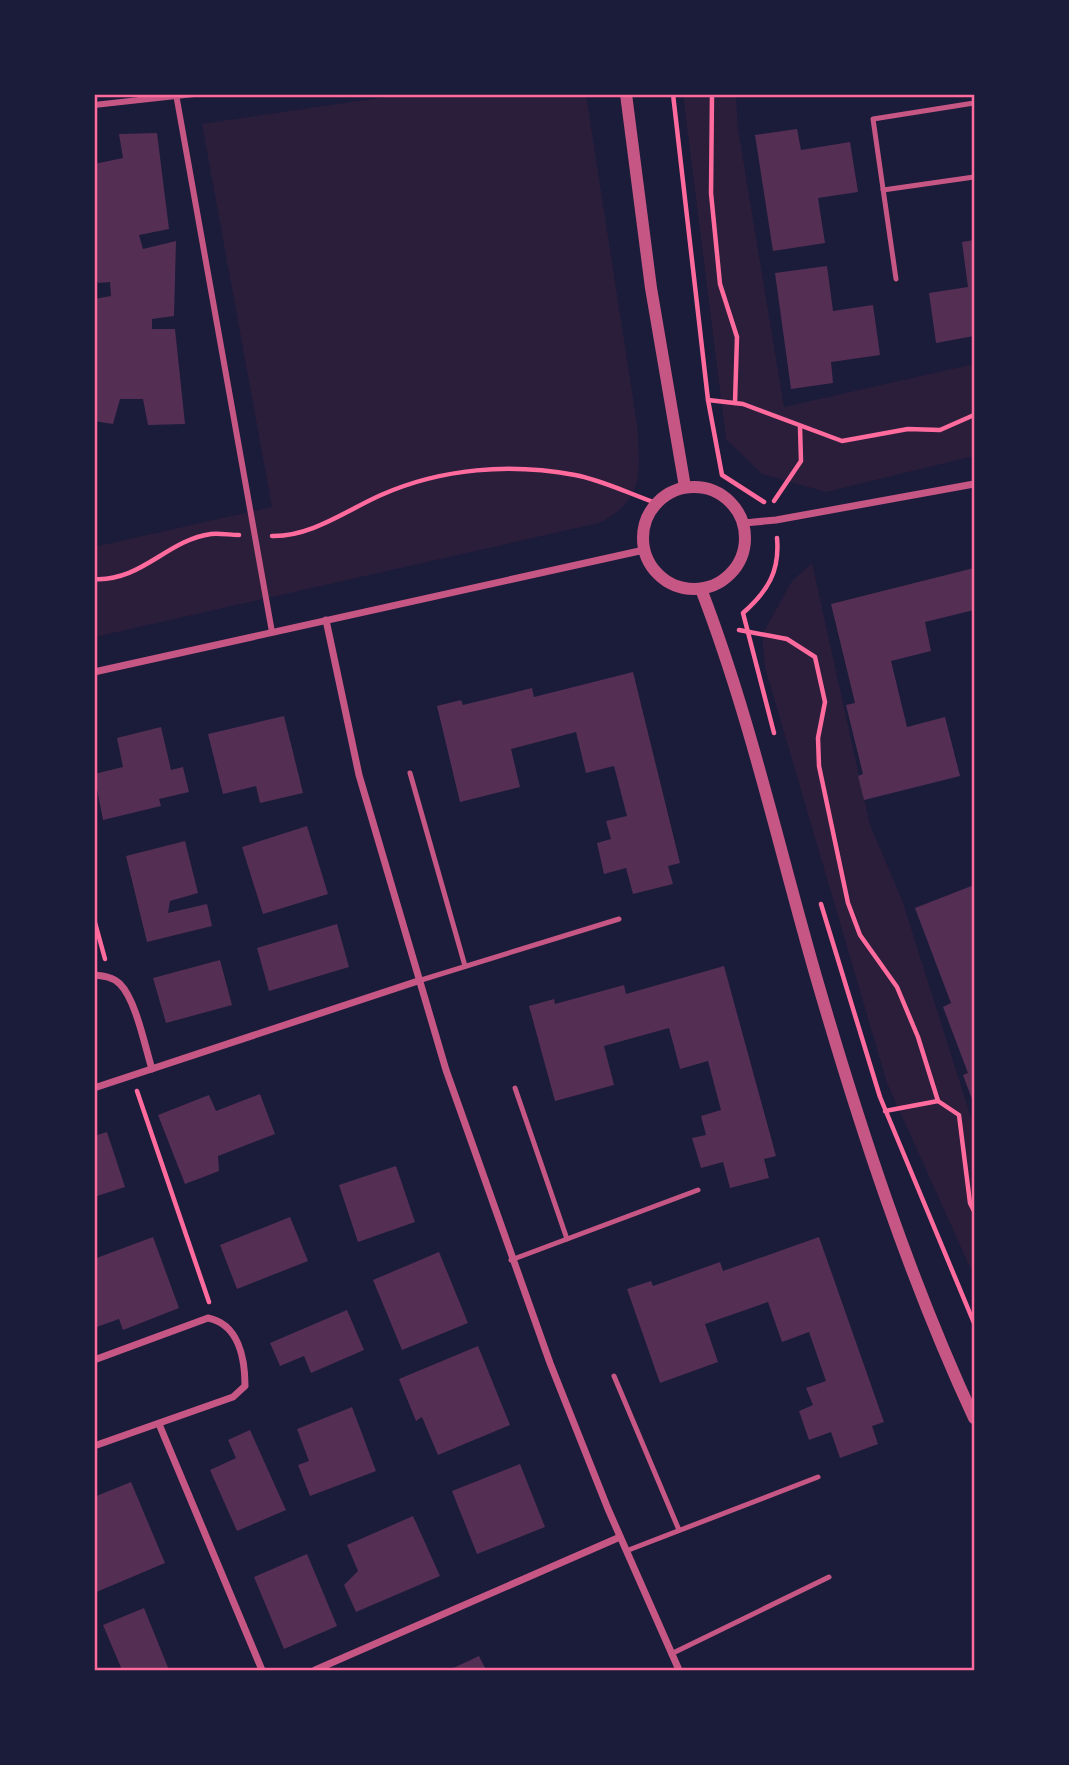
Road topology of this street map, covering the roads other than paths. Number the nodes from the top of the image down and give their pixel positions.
1 (194, 94) edge
2 (626, 94) edge
3 (176, 96) edge
4 (975, 103) edge
5 (94, 105) edge
6 (975, 177) edge
7 (883, 190) junction
8 (895, 279) dead end
9 (975, 484) edge
10 (685, 487) junction
11 (744, 523) junction
12 (644, 550) junction
13 (701, 589) junction
14 (326, 620) junction
15 (272, 632) junction
16 (94, 672) edge
17 (410, 773) dead end
18 (619, 919) dead end
19 (465, 966) junction
20 (94, 975) edge
21 (418, 981) junction
22 (152, 1069) junction
23 (94, 1088) edge
24 (515, 1088) dead end
25 (698, 1190) dead end
26 (567, 1239) junction
27 (511, 1260) junction
28 (94, 1360) edge
29 (614, 1376) dead end
30 (975, 1418) edge
31 (159, 1424) junction
32 (94, 1447) edge
33 (818, 1477) dead end
34 (680, 1530) junction
35 (620, 1538) junction
36 (626, 1551) junction
37 (830, 1577) dead end
38 (671, 1654) junction
39 (261, 1671) edge
40 (315, 1671) edge
41 (679, 1671) edge

1 - 3 street
2 - 10 street
3 - 5 street
3 - 15 street
4 - 7 lane
6 - 7 lane
7 - 8 lane
9 - 11 street
10 - 11 street
10 - 12 street
11 - 13 street
12 - 13 street
12 - 14 street
13 - 30 street
14 - 15 street
14 - 21 street
15 - 16 street
17 - 19 lane
18 - 19 lane
19 - 21 lane
20 - 22 street
21 - 22 street
21 - 27 street
22 - 23 street
24 - 26 lane
25 - 26 lane
26 - 27 lane
27 - 35 street
28 - 31 street
29 - 34 lane
31 - 32 street
31 - 39 street
33 - 34 lane
34 - 36 lane
35 - 36 street
35 - 40 street
36 - 38 street
37 - 38 lane
38 - 41 street

